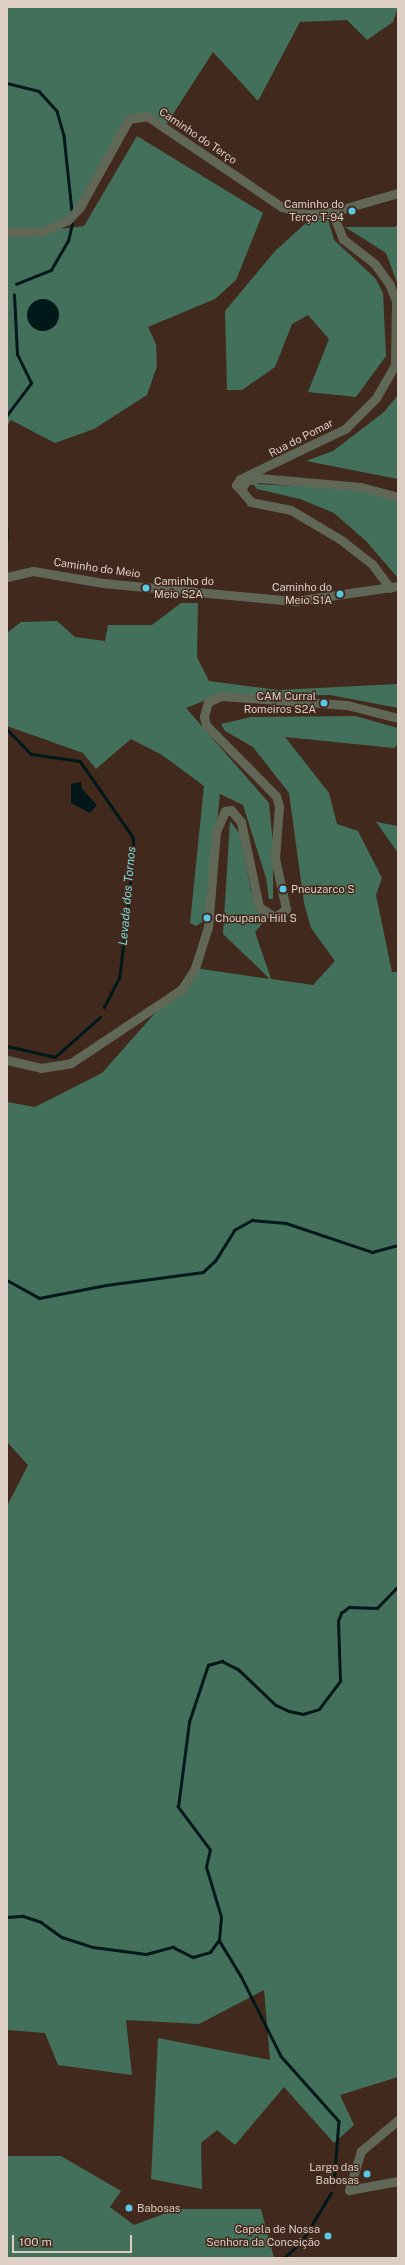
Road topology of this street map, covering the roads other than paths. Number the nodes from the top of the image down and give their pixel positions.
1 (398, 193) edge
2 (332, 212) junction
3 (7, 232) edge
4 (241, 490) junction
5 (398, 497) edge
6 (7, 577) edge
7 (394, 587) edge
8 (398, 718) edge
9 (7, 1060) edge
10 (398, 2120) edge
11 (398, 2181) edge

1 - 2 street, Caminho do Terço
2 - 3 street, Caminho do Terço
2 - 4 street, Rua do Pomar
4 - 5 street
4 - 7 street
6 - 7 street, Caminho do Meio
8 - 9 street
10 - 11 street

